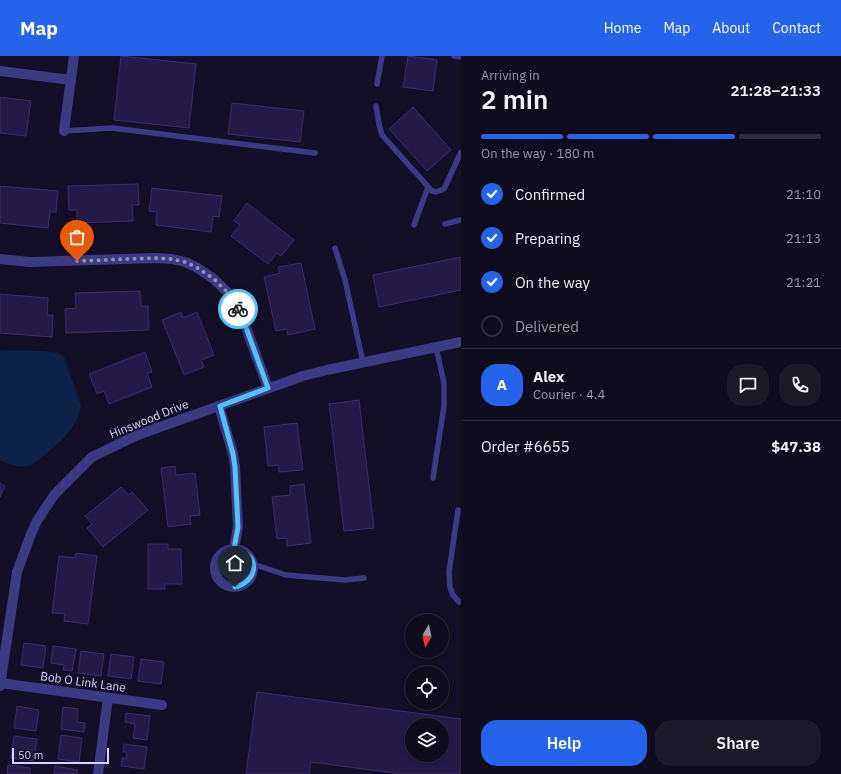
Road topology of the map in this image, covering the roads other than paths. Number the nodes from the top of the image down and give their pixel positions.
1 (74, 56) edge
2 (382, 56) edge
3 (454, 56) edge
4 (461, 57) edge
5 (0, 71) edge
6 (71, 80) junction
7 (377, 84) dead end
8 (376, 106) dead end
9 (64, 131) joint
10 (461, 152) edge
11 (315, 153) dead end
12 (428, 187) junction
13 (461, 220) edge
14 (445, 224) dead end
15 (414, 225) dead end
16 (335, 248) dead end
17 (0, 259) edge
18 (461, 342) edge
19 (436, 347) junction
20 (363, 362) junction
21 (268, 388) junction
22 (220, 406) junction
23 (433, 478) dead end
24 (458, 510) dead end
25 (234, 549) junction
26 (253, 564) junction
27 (364, 578) dead end
28 (461, 602) edge
29 (0, 684) edge
30 (108, 698) junction
31 (162, 705) dead end
32 (98, 774) edge

1 - 6 street
2 - 7 lane
3 - 4 lane
5 - 6 street
6 - 9 street
8 - 12 lane
9 - 11 lane
10 - 12 lane
12 - 15 lane
13 - 14 lane
16 - 20 lane
17 - 21 street
18 - 19 street, Hinswood Drive
19 - 20 street, Hinswood Drive
19 - 23 lane
20 - 21 street, Hinswood Drive
21 - 22 street, Hinswood Drive
22 - 25 street
22 - 29 street, Hinswood Drive
24 - 28 lane
25 - 26 street
25 - 26 street
26 - 27 lane
29 - 30 street, Bob O Link Lane
30 - 31 street, Bob O Link Lane
30 - 32 street

